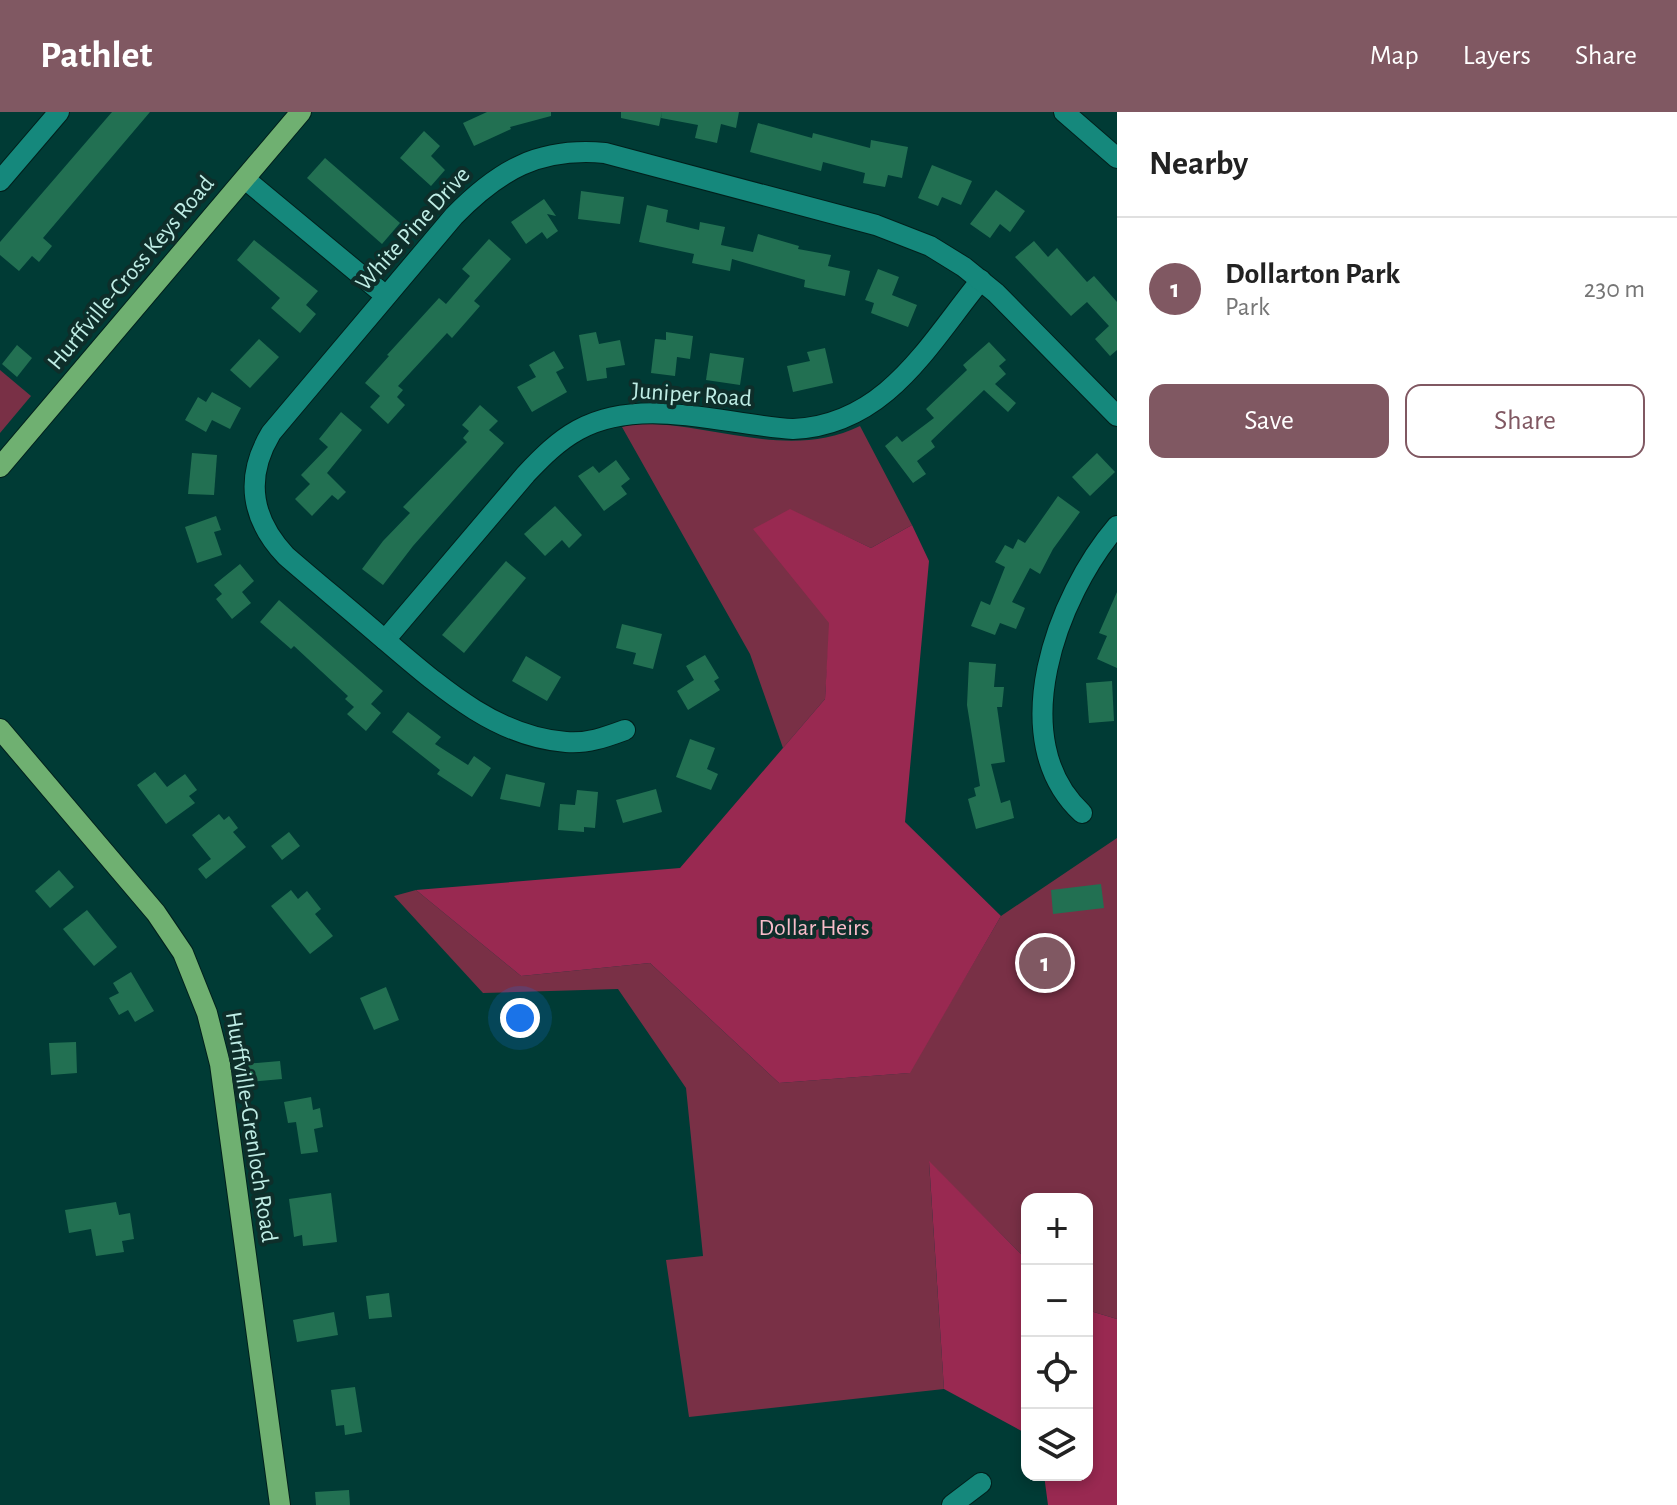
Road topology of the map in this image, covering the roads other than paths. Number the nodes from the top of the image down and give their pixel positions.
1 (59, 112) edge
2 (301, 112) edge
3 (1064, 112) edge
4 (1117, 158) edge
5 (245, 179) junction
6 (0, 181) edge
7 (981, 280) junction
8 (386, 296) junction
9 (1117, 416) edge
10 (0, 467) edge
11 (1117, 526) edge
12 (385, 640) junction
13 (0, 729) edge
14 (625, 730) dead end
15 (1082, 813) dead end
16 (981, 1483) dead end
17 (280, 1505) edge
18 (952, 1505) edge

1 - 6 street
2 - 5 main road, Hurffville-Cross Keys Road
3 - 4 street
5 - 8 street
5 - 10 main road, Hurffville-Cross Keys Road
7 - 8 street, White Pine Drive
7 - 9 street, White Pine Drive
7 - 12 street, Juniper Road
8 - 12 street, White Pine Drive
11 - 15 street
12 - 14 street, White Pine Drive
13 - 17 main road, Hurffville-Grenloch Road
16 - 18 street

